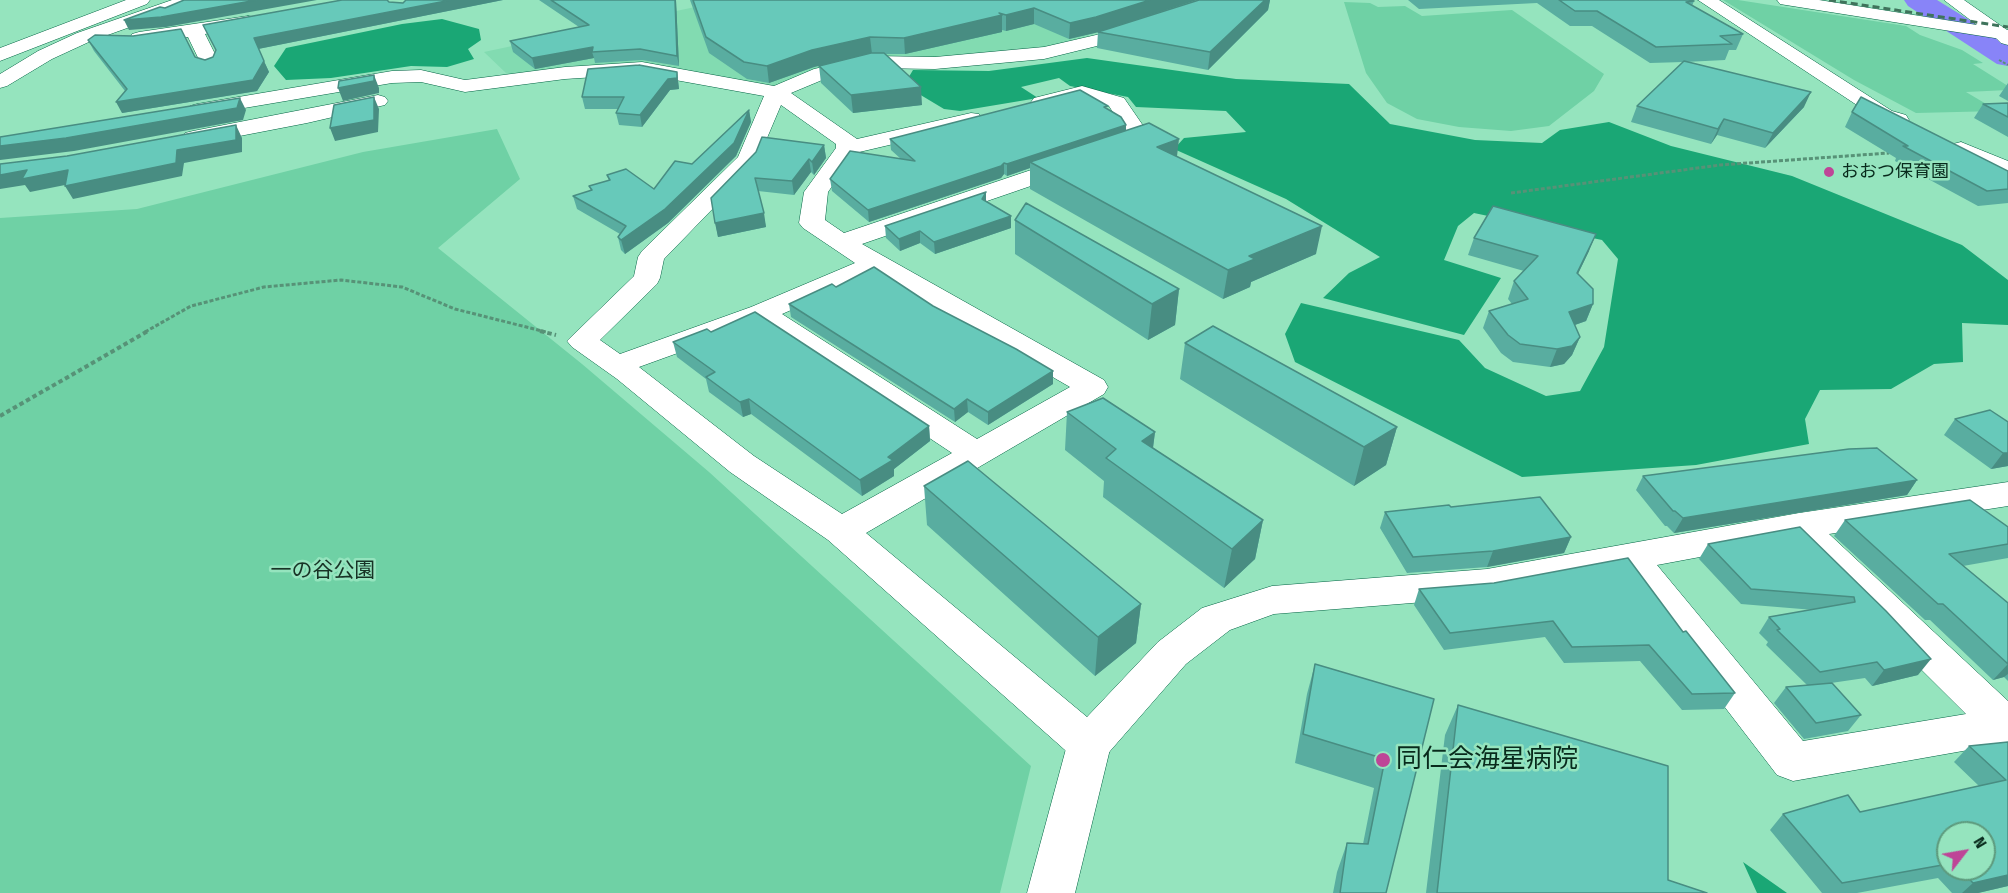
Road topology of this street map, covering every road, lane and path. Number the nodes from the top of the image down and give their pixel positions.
1 (141, 0) edge
2 (188, 0) edge
3 (1223, 0) edge
4 (1707, 0) edge
5 (1786, 0) edge
6 (1953, 0) edge
7 (264, 18) edge
8 (2004, 36) edge
9 (84, 37) junction
10 (201, 46) junction
11 (0, 55) edge
12 (147, 55) edge
13 (0, 82) edge
14 (453, 84) junction
15 (776, 92) junction
16 (1015, 108) edge
17 (182, 112) edge
18 (992, 114) edge
19 (1916, 129) edge
20 (167, 143) edge
21 (1947, 143) edge
22 (847, 148) junction
23 (1893, 152) edge
24 (2008, 169) edge
25 (1511, 193) dead end
26 (842, 242) junction
27 (875, 264) junction
28 (761, 313) junction
29 (582, 341) junction
30 (617, 365) junction
31 (0, 416) edge
32 (977, 454) junction
33 (2004, 510) edge
34 (1799, 526) junction
35 (841, 531) junction
36 (1629, 556) junction
37 (2007, 725) edge
38 (1089, 744) junction
39 (1052, 893) edge

1 - 11 street
2 - 9 street
3 - 15 street
4 - 19 street
5 - 8 street
6 - 8 street
7 - 10 street
9 - 10 street
9 - 13 street
10 - 12 street
14 - 15 street
14 - 17 street
14 - 20 street
15 - 22 street
15 - 29 street
16 - 26 street
18 - 22 street
21 - 24 street
22 - 26 street
23 - 25 path
26 - 27 street
27 - 28 street
27 - 32 street
28 - 30 street
28 - 32 street
29 - 30 street
29 - 31 path
30 - 35 street
32 - 35 street
33 - 34 street
34 - 36 street
34 - 37 street
35 - 38 street
36 - 37 street
36 - 38 street
38 - 39 street

